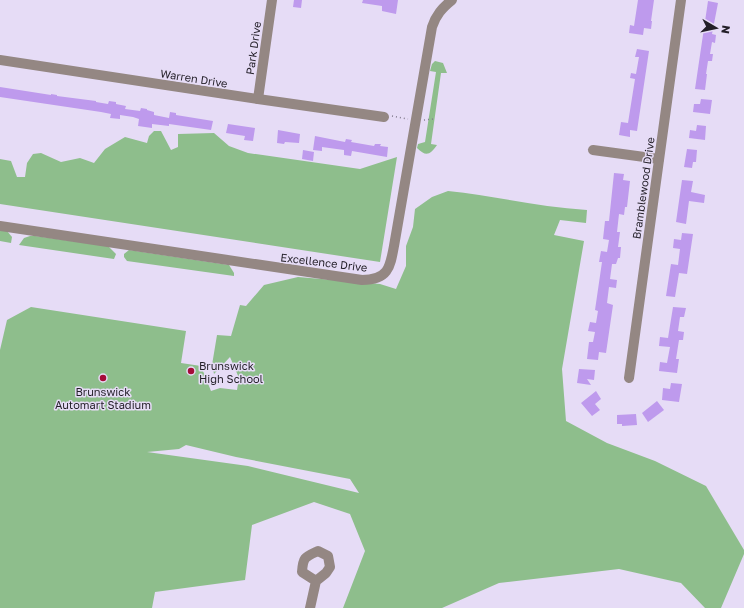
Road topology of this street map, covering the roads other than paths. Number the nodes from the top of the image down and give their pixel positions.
1 (272, 0) edge
2 (452, 0) edge
3 (681, 0) edge
4 (0, 60) edge
5 (258, 99) junction
6 (384, 117) dead end
7 (593, 150) dead end
8 (659, 160) junction
9 (0, 226) edge
10 (629, 378) dead end
11 (316, 581) dead end
12 (310, 608) edge

1 - 5 street, Park Drive
2 - 9 street, Excellence Drive
3 - 8 street, Bramblewood Drive
4 - 5 street, Warren Drive
5 - 6 street, Warren Drive
7 - 8 street
8 - 10 street, Bramblewood Drive
11 - 12 street

